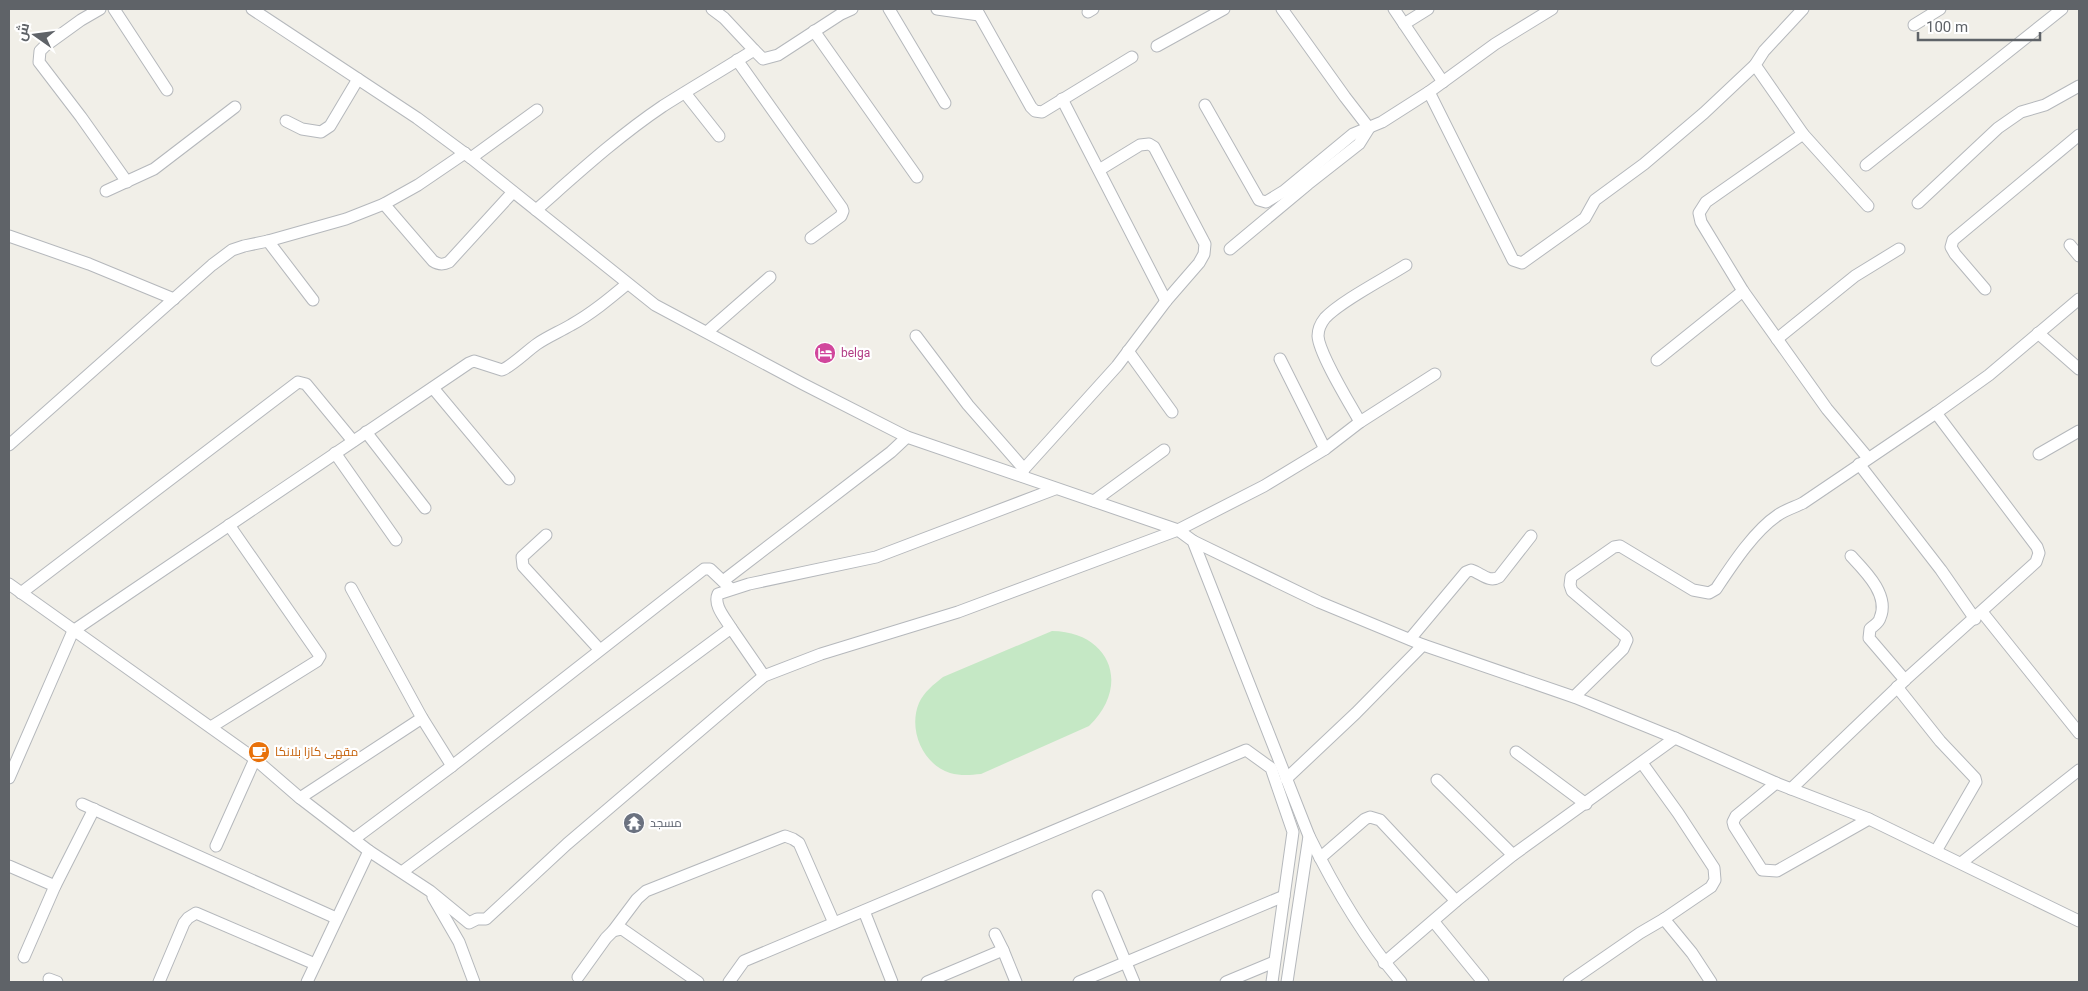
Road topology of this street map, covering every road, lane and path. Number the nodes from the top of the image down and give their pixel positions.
1 (100, 9) edge
2 (114, 9) edge
3 (252, 9) edge
4 (712, 9) edge
5 (852, 9) edge
6 (889, 9) edge
7 (937, 9) edge
8 (1224, 9) edge
9 (1282, 9) edge
10 (1394, 9) edge
11 (1428, 9) edge
12 (1552, 9) edge
13 (1803, 9) edge
14 (1940, 9) edge
15 (2062, 9) edge
16 (978, 12) edge
17 (1404, 24) junction
18 (1914, 25) dead end
19 (814, 31) junction
20 (1156, 46) dead end
21 (754, 50) junction
22 (1132, 57) dead end
23 (737, 60) junction
24 (1755, 65) junction
25 (358, 79) junction
26 (1443, 82) junction
27 (2079, 86) edge
28 (167, 90) dead end
29 (1429, 92) junction
30 (685, 93) junction
31 (1062, 99) junction
32 (945, 104) dead end
33 (1205, 104) dead end
34 (235, 106) dead end
35 (538, 110) dead end
36 (286, 121) dead end
37 (1369, 128) junction
38 (1803, 134) junction
39 (719, 136) dead end
40 (2079, 136) edge
41 (468, 156) junction
42 (1866, 165) dead end
43 (1099, 170) junction
44 (917, 177) dead end
45 (127, 182) junction
46 (106, 191) dead end
47 (513, 192) junction
48 (1918, 203) dead end
49 (384, 204) junction
50 (1868, 206) dead end
51 (536, 210) junction
52 (9, 236) edge
53 (812, 238) dead end
54 (268, 241) junction
55 (2070, 245) dead end
56 (1230, 249) dead end
57 (1899, 249) dead end
58 (2079, 256) edge
59 (1406, 265) dead end
60 (770, 277) dead end
61 (627, 284) junction
62 (1985, 289) dead end
63 (1743, 291) junction
64 (174, 299) junction
65 (2079, 299) edge
66 (314, 300) dead end
67 (1166, 301) junction
68 (708, 332) junction
69 (2038, 333) junction
70 (916, 336) dead end
71 (1777, 339) junction
72 (1128, 351) junction
73 (1280, 359) dead end
74 (1657, 360) dead end
75 (2079, 369) edge
76 (1435, 374) dead end
77 (433, 388) junction
78 (1172, 412) dead end
79 (1936, 413) junction
80 (1360, 422) junction
81 (2079, 431) edge
82 (366, 432) junction
83 (907, 437) junction
84 (353, 442) junction
85 (9, 445) edge
86 (1325, 449) junction
87 (1164, 450) dead end
88 (335, 453) junction
89 (2039, 454) dead end
90 (1863, 461) junction
91 (1023, 472) junction
92 (509, 480) dead end
93 (1055, 488) junction
94 (1094, 501) junction
95 (425, 508) dead end
96 (229, 525) junction
97 (1178, 530) junction
98 (546, 535) dead end
99 (1531, 536) dead end
100 (396, 540) dead end
101 (1193, 542) junction
102 (1850, 556) dead end
103 (9, 584) edge
104 (727, 585) junction
105 (351, 588) dead end
106 (21, 593) junction
107 (1978, 615) junction
108 (731, 628) junction
109 (73, 631) junction
110 (1410, 639) junction
111 (1422, 644) junction
112 (599, 649) junction
113 (764, 676) junction
114 (1901, 684) junction
115 (1574, 697) junction
116 (422, 718) junction
117 (211, 727) junction
118 (2079, 733) edge
119 (1675, 738) junction
120 (1516, 752) dead end
121 (255, 759) junction
122 (1642, 763) junction
123 (452, 766) junction
124 (2079, 770) edge
125 (9, 778) edge
126 (1286, 779) junction
127 (1437, 780) dead end
128 (1776, 783) junction
129 (1791, 789) junction
130 (300, 798) junction
131 (82, 804) dead end
132 (1586, 804) junction
133 (94, 809) junction
134 (1869, 819) junction
135 (1309, 836) junction
136 (354, 839) junction
137 (216, 846) dead end
138 (369, 851) junction
139 (1936, 851) junction
140 (1513, 856) junction
141 (1320, 858) junction
142 (1961, 863) junction
143 (9, 866) edge
144 (402, 872) junction
145 (55, 886) junction
146 (430, 891) junction
147 (1098, 896) dead end
148 (1284, 896) junction
149 (1456, 901) junction
150 (864, 911) junction
151 (336, 918) junction
152 (1664, 918) junction
153 (2079, 921) edge
154 (1434, 922) junction
155 (834, 923) junction
156 (613, 931) junction
157 (996, 934) dead end
158 (1003, 950) junction
159 (24, 957) dead end
160 (1126, 962) junction
161 (1274, 962) junction
162 (1384, 963) junction
163 (315, 964) junction
164 (578, 977) dead end
165 (158, 982) edge
166 (307, 982) edge
167 (474, 982) edge
168 (698, 982) edge
169 (730, 982) edge
170 (892, 982) edge
171 (926, 982) edge
172 (1016, 982) edge
173 (1079, 982) edge
174 (1134, 982) edge
175 (1226, 982) edge
176 (1272, 982) edge
177 (1287, 982) edge
178 (1401, 982) edge
179 (1483, 982) edge
180 (1569, 982) edge
181 (1711, 982) edge

1 - 45 street
2 - 28 street
3 - 25 street
4 - 21 street
5 - 19 street
6 - 32 street
7 - 16 street
8 - 20 street
9 - 37 street
10 - 17 street
11 - 17 street
12 - 26 street
13 - 24 street
14 - 18 street
15 - 42 street
16 - 31 street
17 - 26 street
19 - 21 street
19 - 44 street
21 - 23 street
22 - 31 street
23 - 30 street
23 - 53 street
24 - 29 street
24 - 38 street
25 - 36 street
25 - 41 street
26 - 29 street
27 - 48 street
29 - 37 street
30 - 39 street
30 - 51 street
31 - 43 street
33 - 37 street
34 - 45 street
35 - 41 street
37 - 56 street
38 - 50 street
38 - 63 street
40 - 62 street
41 - 47 street
41 - 49 street
43 - 67 street
43 - 67 street
45 - 46 street
47 - 49 street
47 - 51 street
49 - 54 street
51 - 61 street
52 - 64 street
54 - 64 street
54 - 66 street
55 - 58 street
57 - 71 street
59 - 80 street
60 - 68 street
61 - 68 street
61 - 77 street
63 - 71 street
63 - 74 street
64 - 85 street
65 - 69 street
67 - 72 street
68 - 83 street
69 - 75 street
69 - 79 street
70 - 91 street
71 - 90 street
72 - 78 street
72 - 91 street
73 - 86 street
76 - 80 street
77 - 82 street
77 - 92 street
79 - 90 street
79 - 107 street
80 - 86 street
81 - 89 street
82 - 84 street
82 - 95 street
83 - 91 street
83 - 104 street
84 - 88 street
84 - 106 street
86 - 97 street
87 - 94 street
88 - 96 street
88 - 100 street
90 - 107 street
90 - 115 street
91 - 93 street
93 - 94 street
93 - 104 street
94 - 97 street
96 - 109 street
96 - 117 street
97 - 101 street
97 - 113 street
98 - 112 street
99 - 110 street
101 - 110 street
101 - 126 street
102 - 114 street
103 - 106 street
104 - 108 street
104 - 112 street
105 - 116 street
106 - 109 street
107 - 114 street
107 - 118 street
108 - 113 street
108 - 144 street
109 - 117 street
109 - 125 street
110 - 111 street
111 - 115 street
111 - 126 street
112 - 123 street
113 - 146 street
114 - 129 street
114 - 139 street
115 - 119 street
116 - 123 street
116 - 130 street
117 - 121 street
119 - 122 street
119 - 128 street
120 - 132 street
121 - 130 street
121 - 137 street
122 - 132 street
122 - 152 street
123 - 136 street
124 - 142 street
126 - 135 street
127 - 140 street
128 - 129 street
128 - 134 street
129 - 134 street
130 - 136 street
131 - 133 street
132 - 140 street
133 - 145 street
133 - 151 street
134 - 139 street
135 - 141 street
135 - 177 street
136 - 138 street
138 - 144 street
138 - 151 street
139 - 142 street
140 - 149 street
141 - 149 street
141 - 162 street
142 - 153 street
143 - 145 street
144 - 146 street
145 - 159 street
146 - 167 street
147 - 160 street
148 - 150 street
148 - 160 street
148 - 161 street
149 - 154 street
150 - 155 street
150 - 170 street
151 - 163 street
152 - 180 street
152 - 181 street
154 - 162 street
154 - 179 street
155 - 156 street
155 - 169 street
156 - 164 street
156 - 168 street
157 - 158 street
158 - 171 street
158 - 172 street
160 - 173 street
160 - 174 street
161 - 175 street
161 - 176 street
162 - 178 street
163 - 165 street
163 - 166 street

